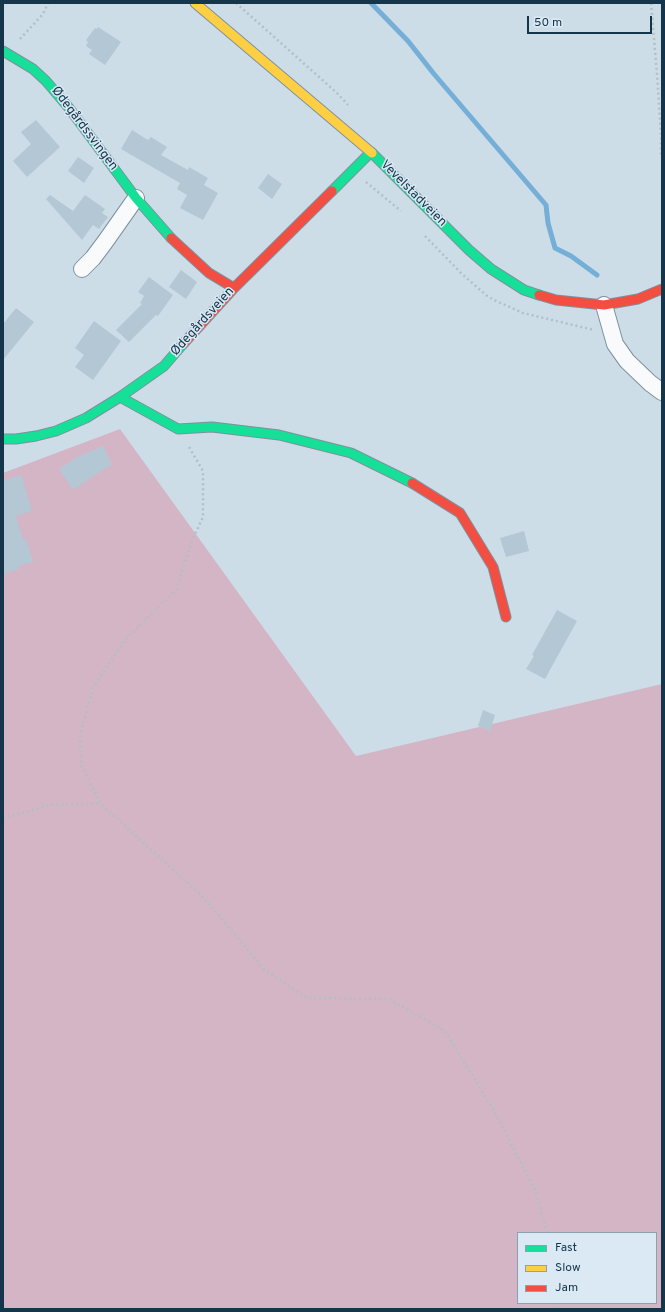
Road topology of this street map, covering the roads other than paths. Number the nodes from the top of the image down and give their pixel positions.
1 (195, 3) edge
2 (4, 52) edge
3 (371, 152) junction
4 (136, 198) junction
5 (82, 269) dead end
6 (234, 288) junction
7 (662, 290) edge
8 (604, 305) junction
9 (662, 392) edge
10 (120, 397) junction
11 (3, 439) edge
12 (506, 617) dead end

1 - 3 street, Vevelstadveien
2 - 4 street, Ødegårdssvingen
3 - 6 street, Ødegårdsveien
3 - 8 street, Vevelstadveien
4 - 5 street
4 - 6 street, Ødegårdssvingen
6 - 10 street, Ødegårdsveien
7 - 8 street, Vevelstadveien
8 - 9 street
10 - 11 street, Ødegårdsveien
10 - 12 street

